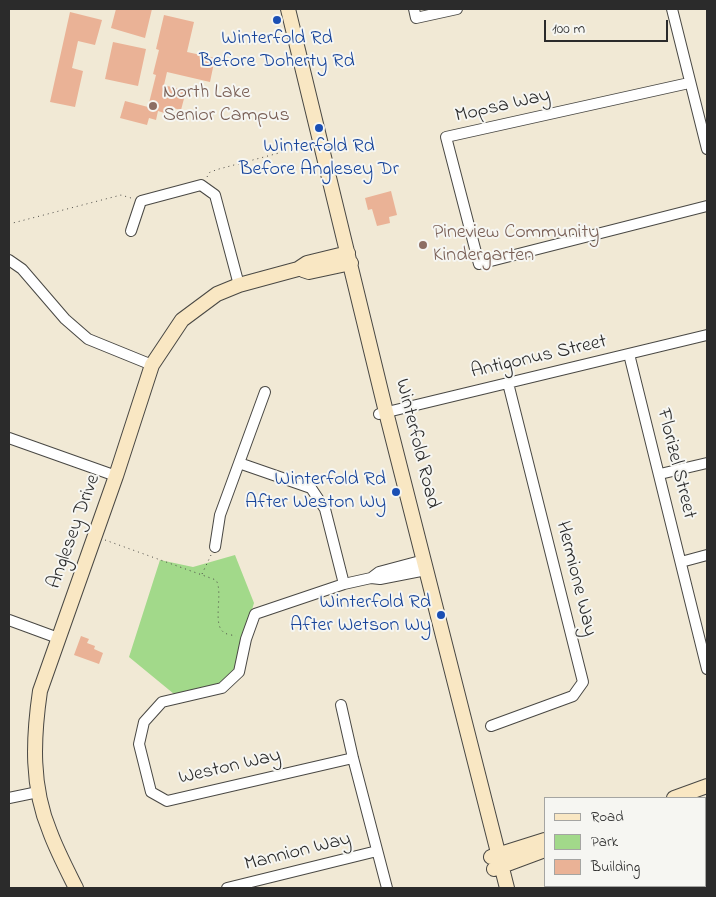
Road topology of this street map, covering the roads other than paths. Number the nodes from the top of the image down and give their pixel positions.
1 (280, 9) edge
2 (288, 9) edge
3 (414, 9) edge
4 (457, 9) edge
5 (674, 9) edge
6 (689, 83) junction
7 (705, 131) edge
8 (707, 149) edge
9 (707, 206) edge
10 (131, 230) dead end
11 (345, 259) junction
12 (9, 260) edge
13 (239, 285) junction
14 (707, 335) edge
15 (630, 354) junction
16 (152, 365) junction
17 (508, 383) junction
18 (265, 392) dead end
19 (383, 413) junction
20 (9, 438) edge
21 (707, 462) edge
22 (239, 463) junction
23 (660, 474) junction
24 (116, 476) junction
25 (215, 547) road end
26 (707, 555) edge
27 (681, 562) junction
28 (422, 566) junction
29 (344, 584) junction
30 (9, 620) edge
31 (58, 638) junction
32 (704, 648) edge
33 (707, 669) edge
34 (342, 705) dead end
35 (491, 726) dead end
36 (353, 758) junction
37 (707, 786) edge
38 (38, 792) junction
39 (677, 797) edge
40 (9, 798) edge
41 (544, 840) edge
42 (544, 850) edge
43 (377, 851) junction
44 (496, 862) junction
45 (76, 888) edge
46 (227, 888) edge
47 (387, 888) edge
48 (500, 888) edge
49 (507, 888) edge

1 - 11 main road, Winterfold Road
2 - 11 main road, Winterfold Road
3 - 4 street
5 - 6 street
6 - 7 street
6 - 9 street, Mopsa Way
7 - 8 street
10 - 13 street
11 - 13 main road, Anglesey Drive
11 - 19 main road, Winterfold Road
12 - 16 street
13 - 16 main road, Anglesey Drive
14 - 15 street, Antigonus Street
15 - 17 street, Antigonus Street
15 - 23 street, Florizel Street
16 - 24 main road, Anglesey Drive
17 - 19 street, Antigonus Street
17 - 35 street, Hermione Way
18 - 22 street
19 - 28 main road, Winterfold Road
20 - 24 street
21 - 23 street
22 - 25 street
22 - 29 street
23 - 27 street, Florizel Street
24 - 31 main road, Anglesey Drive
26 - 27 street
27 - 32 street, Florizel Street
28 - 29 street, Weston Way
28 - 44 main road, Winterfold Road
29 - 36 street, Weston Way
30 - 31 street
31 - 38 main road, Anglesey Drive
32 - 33 street, Florizel Street
34 - 36 street, Mannion Way
36 - 43 street, Mannion Way
37 - 39 main road
38 - 40 street
38 - 45 main road, Anglesey Drive
41 - 44 main road
42 - 44 main road
43 - 46 street, Mannion Way
43 - 47 street, Mannion Way
44 - 48 main road, Winterfold Road
44 - 49 main road, Winterfold Road

